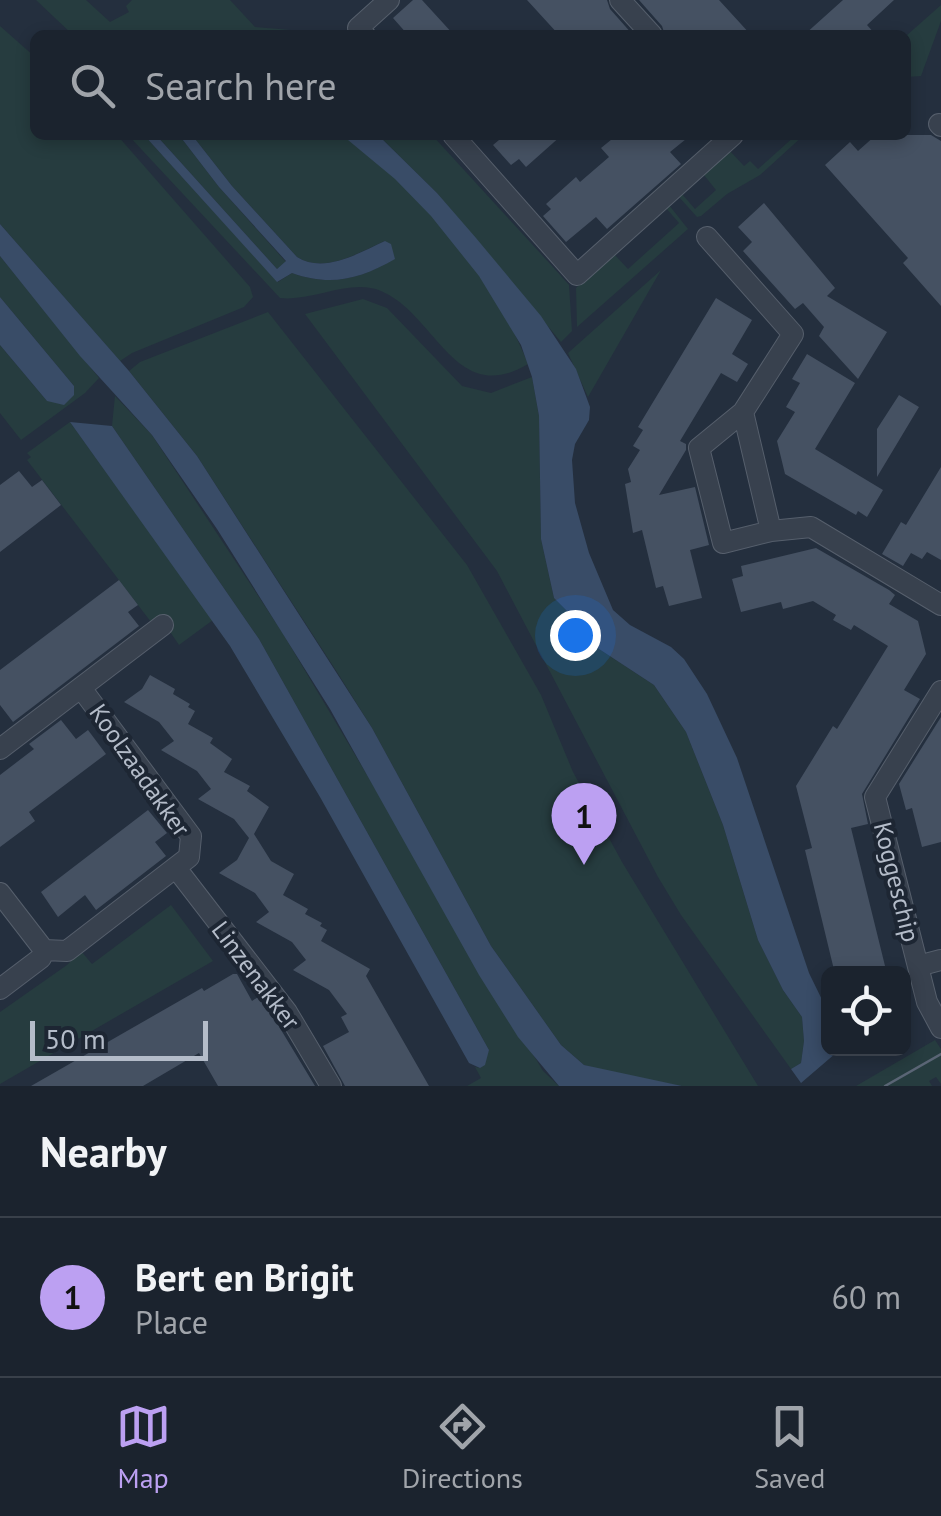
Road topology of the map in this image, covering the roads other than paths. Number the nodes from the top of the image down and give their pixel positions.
1 (389, 0) edge
2 (620, 0) edge
3 (363, 30) edge
4 (647, 30) edge
5 (458, 140) edge
6 (727, 140) edge
7 (707, 237) dead end
8 (743, 412) junction
9 (771, 531) junction
10 (941, 606) edge
11 (163, 625) dead end
12 (81, 688) junction
13 (941, 690) edge
14 (0, 749) edge
15 (176, 868) junction
16 (0, 892) edge
17 (44, 950) junction
18 (941, 960) edge
19 (918, 966) junction
20 (0, 989) edge
21 (941, 1028) edge
22 (331, 1086) edge

1 - 3 street
2 - 4 street
5 - 6 street
7 - 8 street
8 - 9 street
8 - 9 street
9 - 10 street
11 - 12 street, Koolzaadakker
12 - 14 street, Koolzaadakker
12 - 15 street, Koolzaadakker
13 - 19 street, Koggeschip
15 - 17 street, Koolzaadakker
15 - 22 street, Linzenakker
16 - 17 street
17 - 20 street
18 - 19 street
19 - 21 street, Koggeschip

